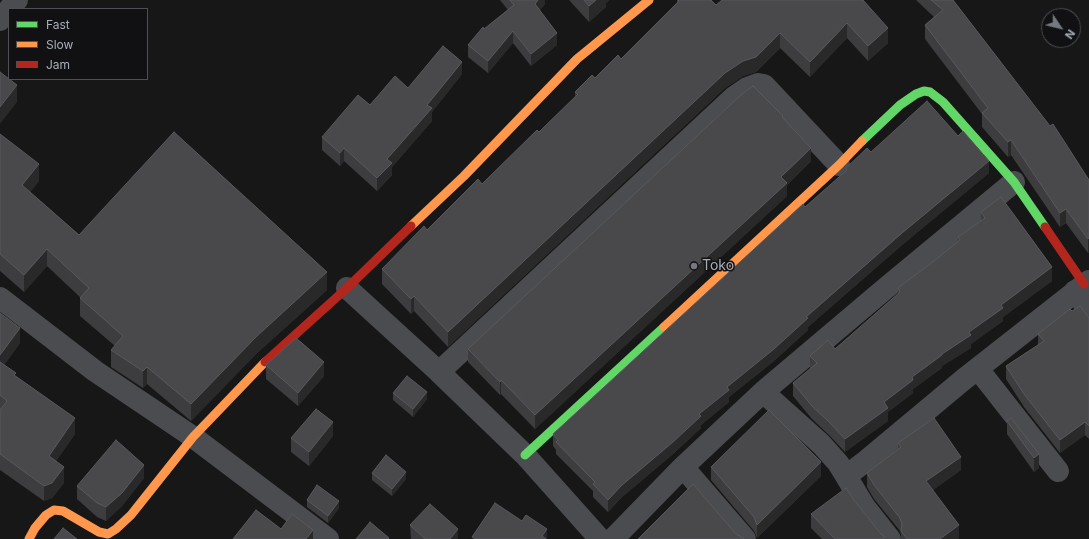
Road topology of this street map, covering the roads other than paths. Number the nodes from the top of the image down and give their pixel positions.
1 (16, 0) edge
2 (649, 0) edge
3 (10, 8) edge
4 (8, 10) edge
5 (0, 20) edge
6 (839, 165) junction
7 (1014, 182) junction
8 (1083, 286) edge
9 (347, 288) junction
10 (0, 298) edge
11 (1089, 311) edge
12 (978, 369) junction
13 (439, 372) junction
14 (763, 392) junction
15 (193, 437) junction
16 (525, 455) junction
17 (683, 467) junction
18 (1058, 471) dead end
19 (846, 476) junction
20 (29, 539) edge
21 (328, 539) edge
22 (600, 539) edge
23 (613, 539) edge
24 (745, 539) edge
25 (890, 539) edge

1 - 3 street
2 - 9 street
4 - 5 street
6 - 7 street
6 - 13 street
6 - 16 street
7 - 8 street
7 - 14 street
8 - 11 street
8 - 12 street
9 - 13 street
9 - 15 street
10 - 15 street
12 - 18 street
12 - 19 street
13 - 16 street
14 - 17 street
14 - 19 street
15 - 20 street
15 - 21 street
16 - 22 street
17 - 23 street
17 - 24 street
19 - 25 street

